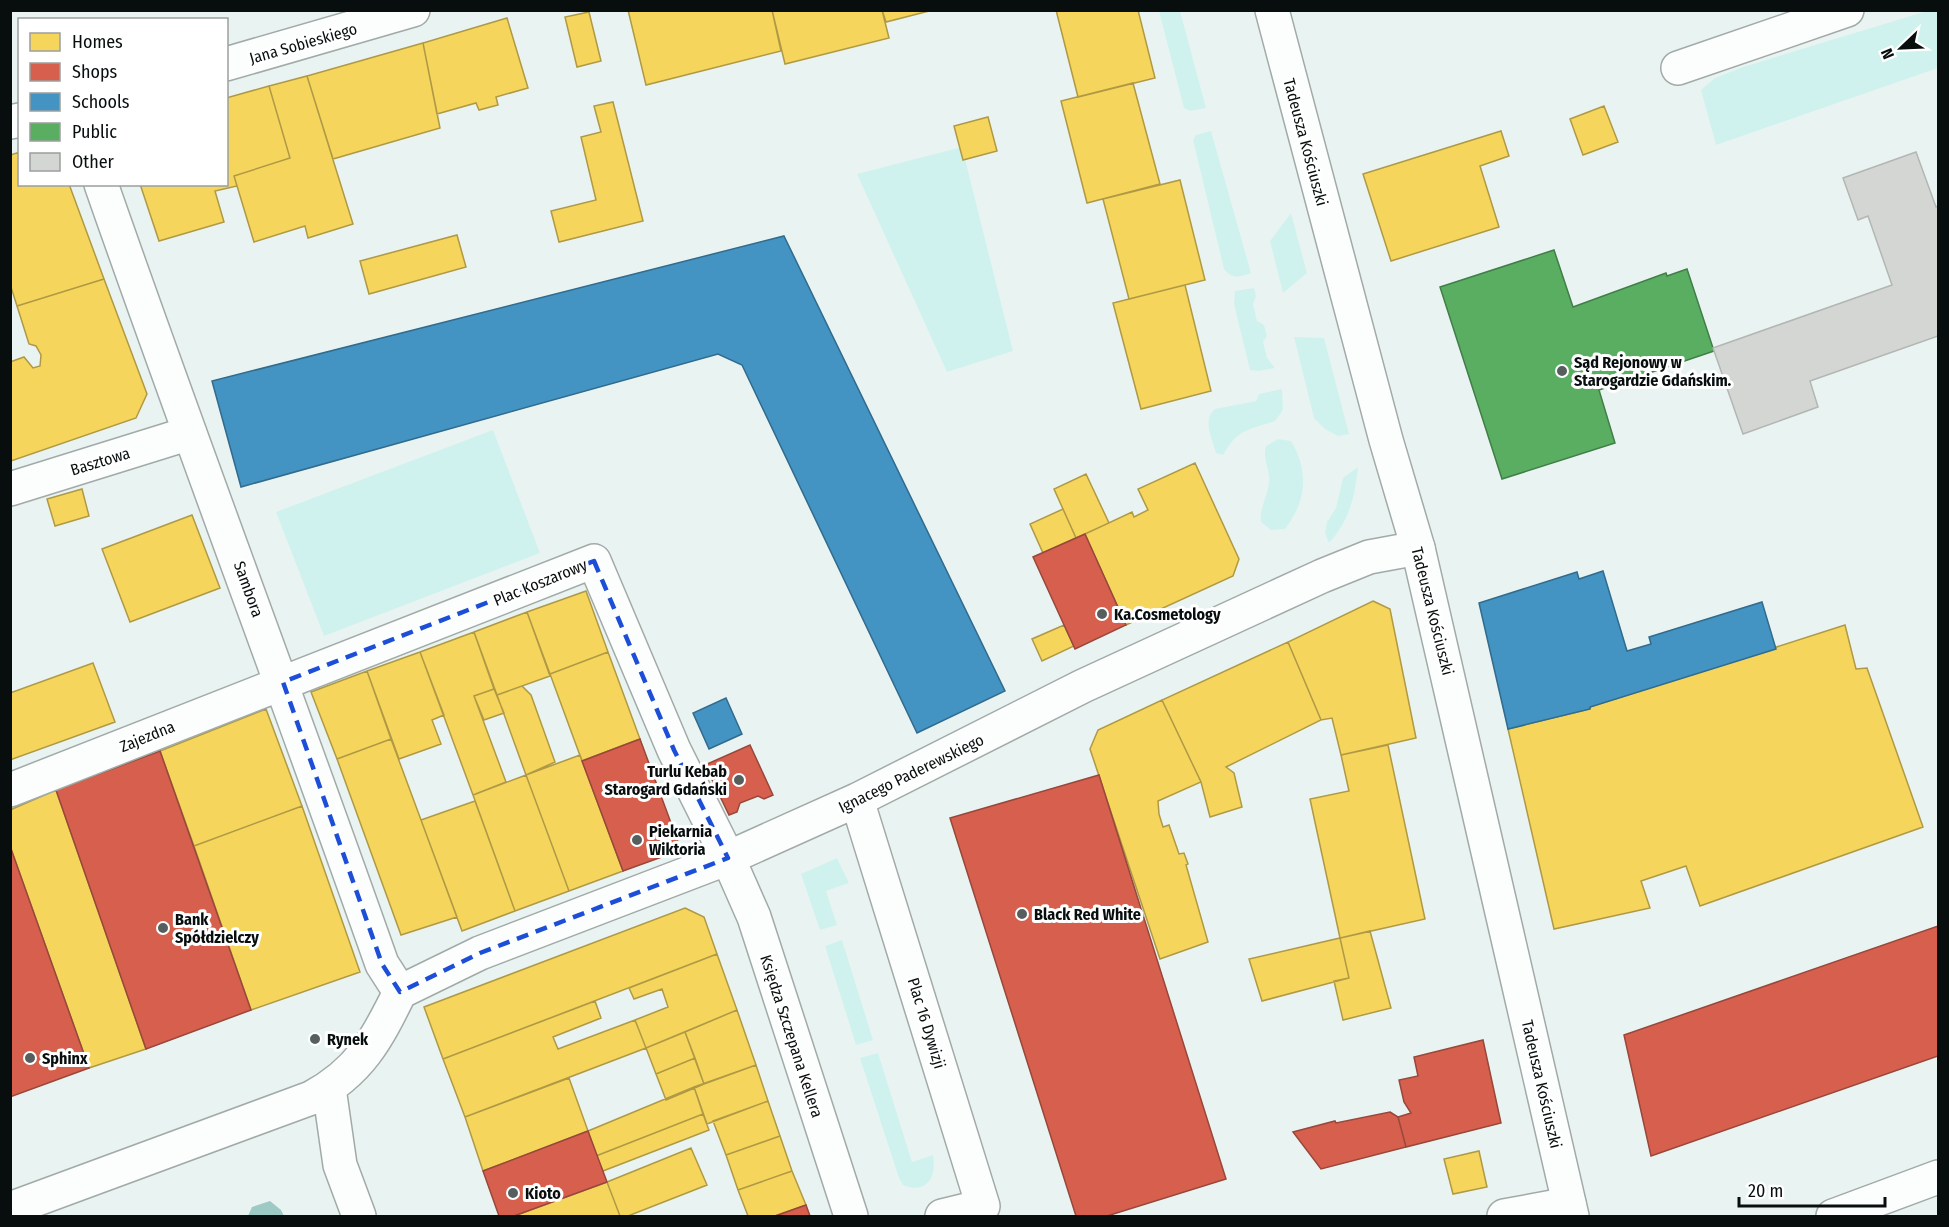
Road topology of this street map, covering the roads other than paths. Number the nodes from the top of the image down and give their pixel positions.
1 (413, 10) edge
2 (1272, 10) edge
3 (1847, 10) edge
4 (228, 63) edge
5 (1678, 68) dead end
6 (102, 186) edge
7 (190, 433) junction
8 (10, 489) edge
9 (1418, 548) junction
10 (283, 682) junction
11 (10, 790) edge
12 (857, 800) junction
13 (728, 858) junction
14 (400, 992) junction
15 (329, 1088) junction
16 (1938, 1177) edge
17 (10, 1209) edge
18 (1570, 1210) edge
19 (359, 1216) edge
20 (850, 1216) edge
21 (942, 1216) edge
22 (1504, 1216) edge
23 (1833, 1216) edge

1 - 4 street, Jana Sobieskiego
2 - 9 street, Tadeusza Kościuszki
3 - 5 street
6 - 7 street, Sambora
7 - 8 street, Basztowa
7 - 10 street, Sambora
9 - 12 street, Ignacego Paderewskiego
9 - 18 street, Tadeusza Kościuszki
10 - 11 street, Zajezdna
10 - 13 street, Plac Koszarowy
10 - 14 street, Sambora
12 - 13 street, Ignacego Paderewskiego
12 - 21 street, Plac 16 Dywizji
13 - 14 street, Ignacego Paderewskiego
13 - 20 street, Księdza Szczepana Kellera
14 - 15 street
15 - 17 street
15 - 19 street
16 - 23 street
18 - 22 street

